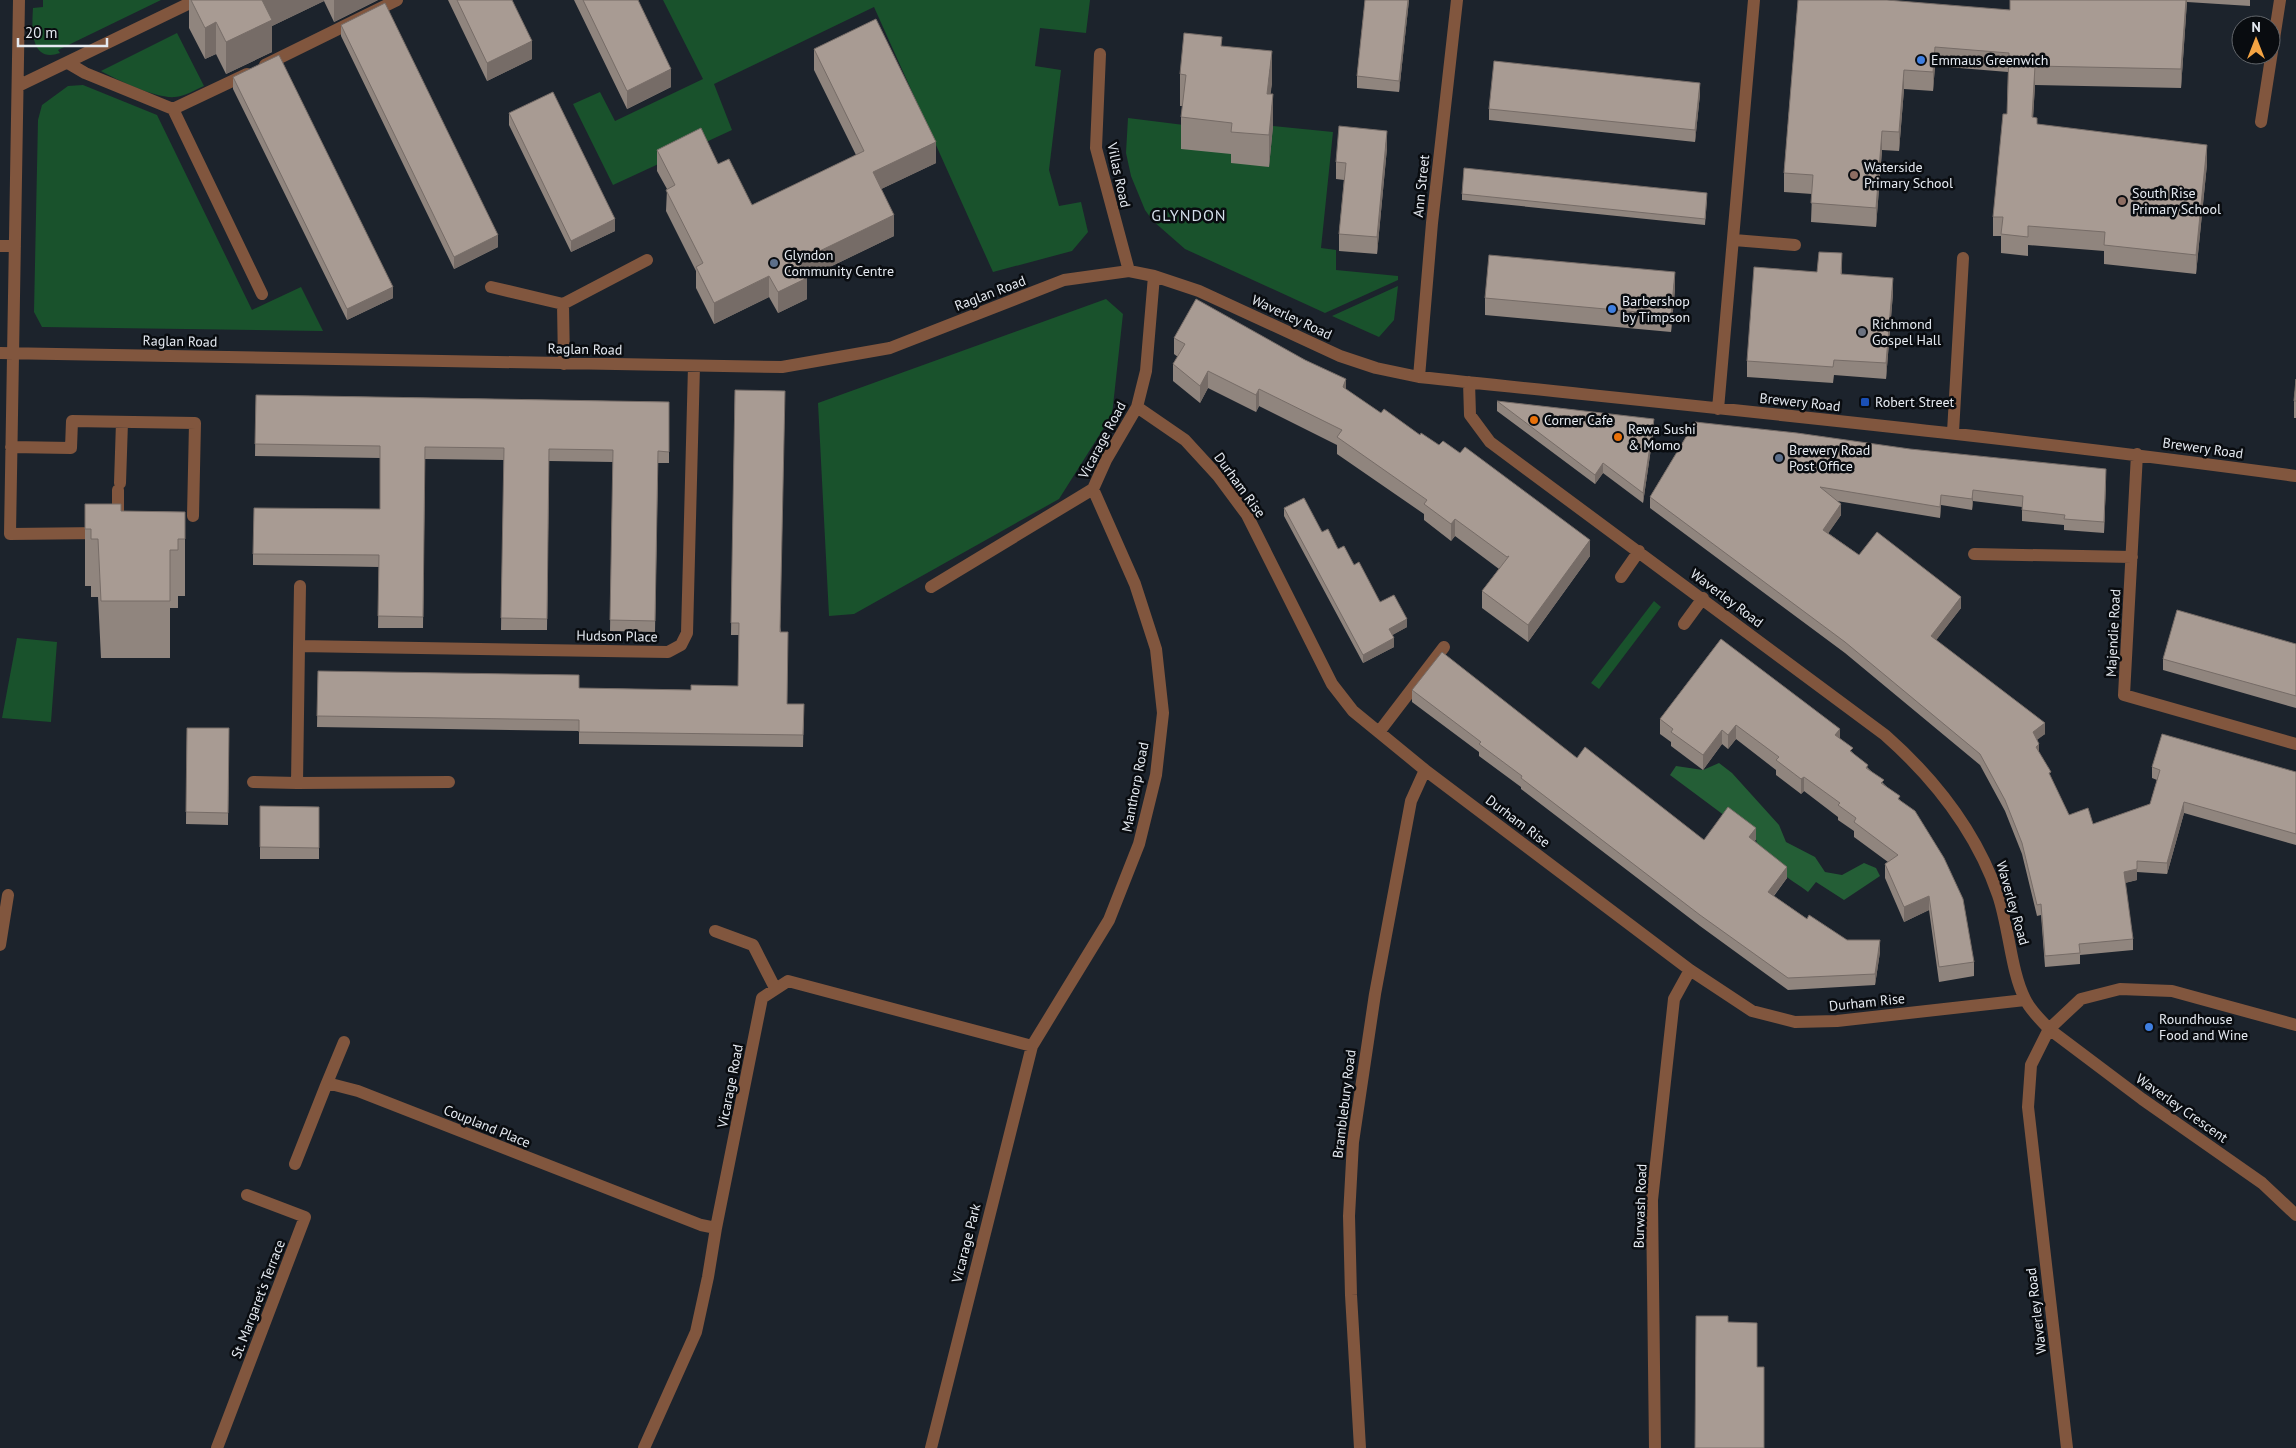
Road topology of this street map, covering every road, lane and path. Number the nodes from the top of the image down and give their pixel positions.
1 (19, 0) edge
2 (196, 0) edge
3 (397, 0) edge
4 (1457, 0) edge
5 (1754, 0) edge
6 (2280, 0) edge
7 (1100, 54) dead end
8 (68, 63) junction
9 (18, 86) junction
10 (172, 109) junction
11 (2261, 122) dead end
12 (1734, 240) junction
13 (1795, 244) dead end
14 (0, 246) edge
15 (15, 246) junction
16 (1963, 258) dead end
17 (647, 260) dead end
18 (1128, 271) junction
19 (1154, 276) junction
20 (491, 287) dead end
21 (262, 294) dead end
22 (563, 304) junction
23 (6, 353) edge
24 (564, 364) junction
25 (694, 366) junction
26 (1419, 376) junction
27 (1469, 382) junction
28 (1137, 407) junction
29 (1718, 409) junction
30 (122, 422) junction
31 (1953, 432) junction
32 (11, 448) junction
33 (2137, 454) junction
34 (2296, 476) edge
35 (1094, 489) junction
36 (194, 516) dead end
37 (1639, 551) junction
38 (1974, 554) dead end
39 (2132, 557) junction
40 (1621, 576) dead end
41 (300, 586) dead end
42 (931, 587) dead end
43 (1703, 598) junction
44 (1684, 624) dead end
45 (299, 646) junction
46 (1444, 646) dead end
47 (1379, 732) junction
48 (2296, 744) edge
49 (1425, 770) junction
50 (252, 782) dead end
51 (449, 782) dead end
52 (297, 783) junction
53 (8, 895) dead end
54 (715, 931) dead end
55 (0, 945) edge
56 (1690, 970) junction
57 (775, 988) junction
58 (2025, 1000) junction
59 (2296, 1025) edge
60 (2049, 1029) junction
61 (344, 1042) dead end
62 (1032, 1046) junction
63 (327, 1083) junction
64 (295, 1164) dead end
65 (247, 1195) dead end
66 (2296, 1215) edge
67 (716, 1228) junction
68 (217, 1448) edge
69 (644, 1448) edge
70 (931, 1448) edge
71 (1360, 1448) edge
72 (1655, 1448) edge
73 (2067, 1448) edge

1 - 9 street
2 - 8 street
3 - 10 street
4 - 26 street, Ann Street
5 - 12 street
6 - 11 street
7 - 18 street, Villas Road
8 - 9 street
8 - 10 street
9 - 15 street
10 - 21 street
12 - 13 street
12 - 29 street
14 - 15 street
15 - 23 street
16 - 31 street
17 - 22 street
18 - 19 street, Raglan Road
18 - 25 street, Raglan Road
19 - 26 street, Waverley Road
19 - 28 street, Vicarage Road
20 - 22 street
22 - 24 street
23 - 24 street, Raglan Road
23 - 32 street
24 - 25 street, Raglan Road
25 - 45 street, Hudson Place
26 - 27 street, Brewery Road
27 - 29 street, Brewery Road
27 - 37 street, Waverley Road
28 - 35 street, Vicarage Road
28 - 47 street, Durham Rise
29 - 31 street, Brewery Road
30 - 32 street
30 - 32 street
30 - 36 street
31 - 33 street, Brewery Road
33 - 34 street, Brewery Road
33 - 39 street, Majendie Road
35 - 42 street, Vicarage Road
35 - 62 street, Manthorp Road
37 - 40 street
37 - 43 street, Waverley Road
38 - 39 street
39 - 48 street, Majendie Road
41 - 45 street
43 - 44 street
43 - 58 street, Waverley Road
45 - 52 street
46 - 47 street
47 - 49 street, Durham Rise
49 - 56 street, Durham Rise
49 - 71 street, Bramblebury Road
50 - 52 street
51 - 52 street
53 - 55 street
54 - 57 street
56 - 58 street, Durham Rise
56 - 72 street, Burwash Road
57 - 62 street
57 - 67 street, Vicarage Road
58 - 60 street, Waverley Road
59 - 60 street
60 - 66 street, Waverley Crescent
60 - 73 street, Waverley Road
61 - 63 street
62 - 70 street, Vicarage Park
63 - 64 street
63 - 67 street, Coupland Place
65 - 68 street, St. Margaret's Terrace
67 - 69 street, Vicarage Road

